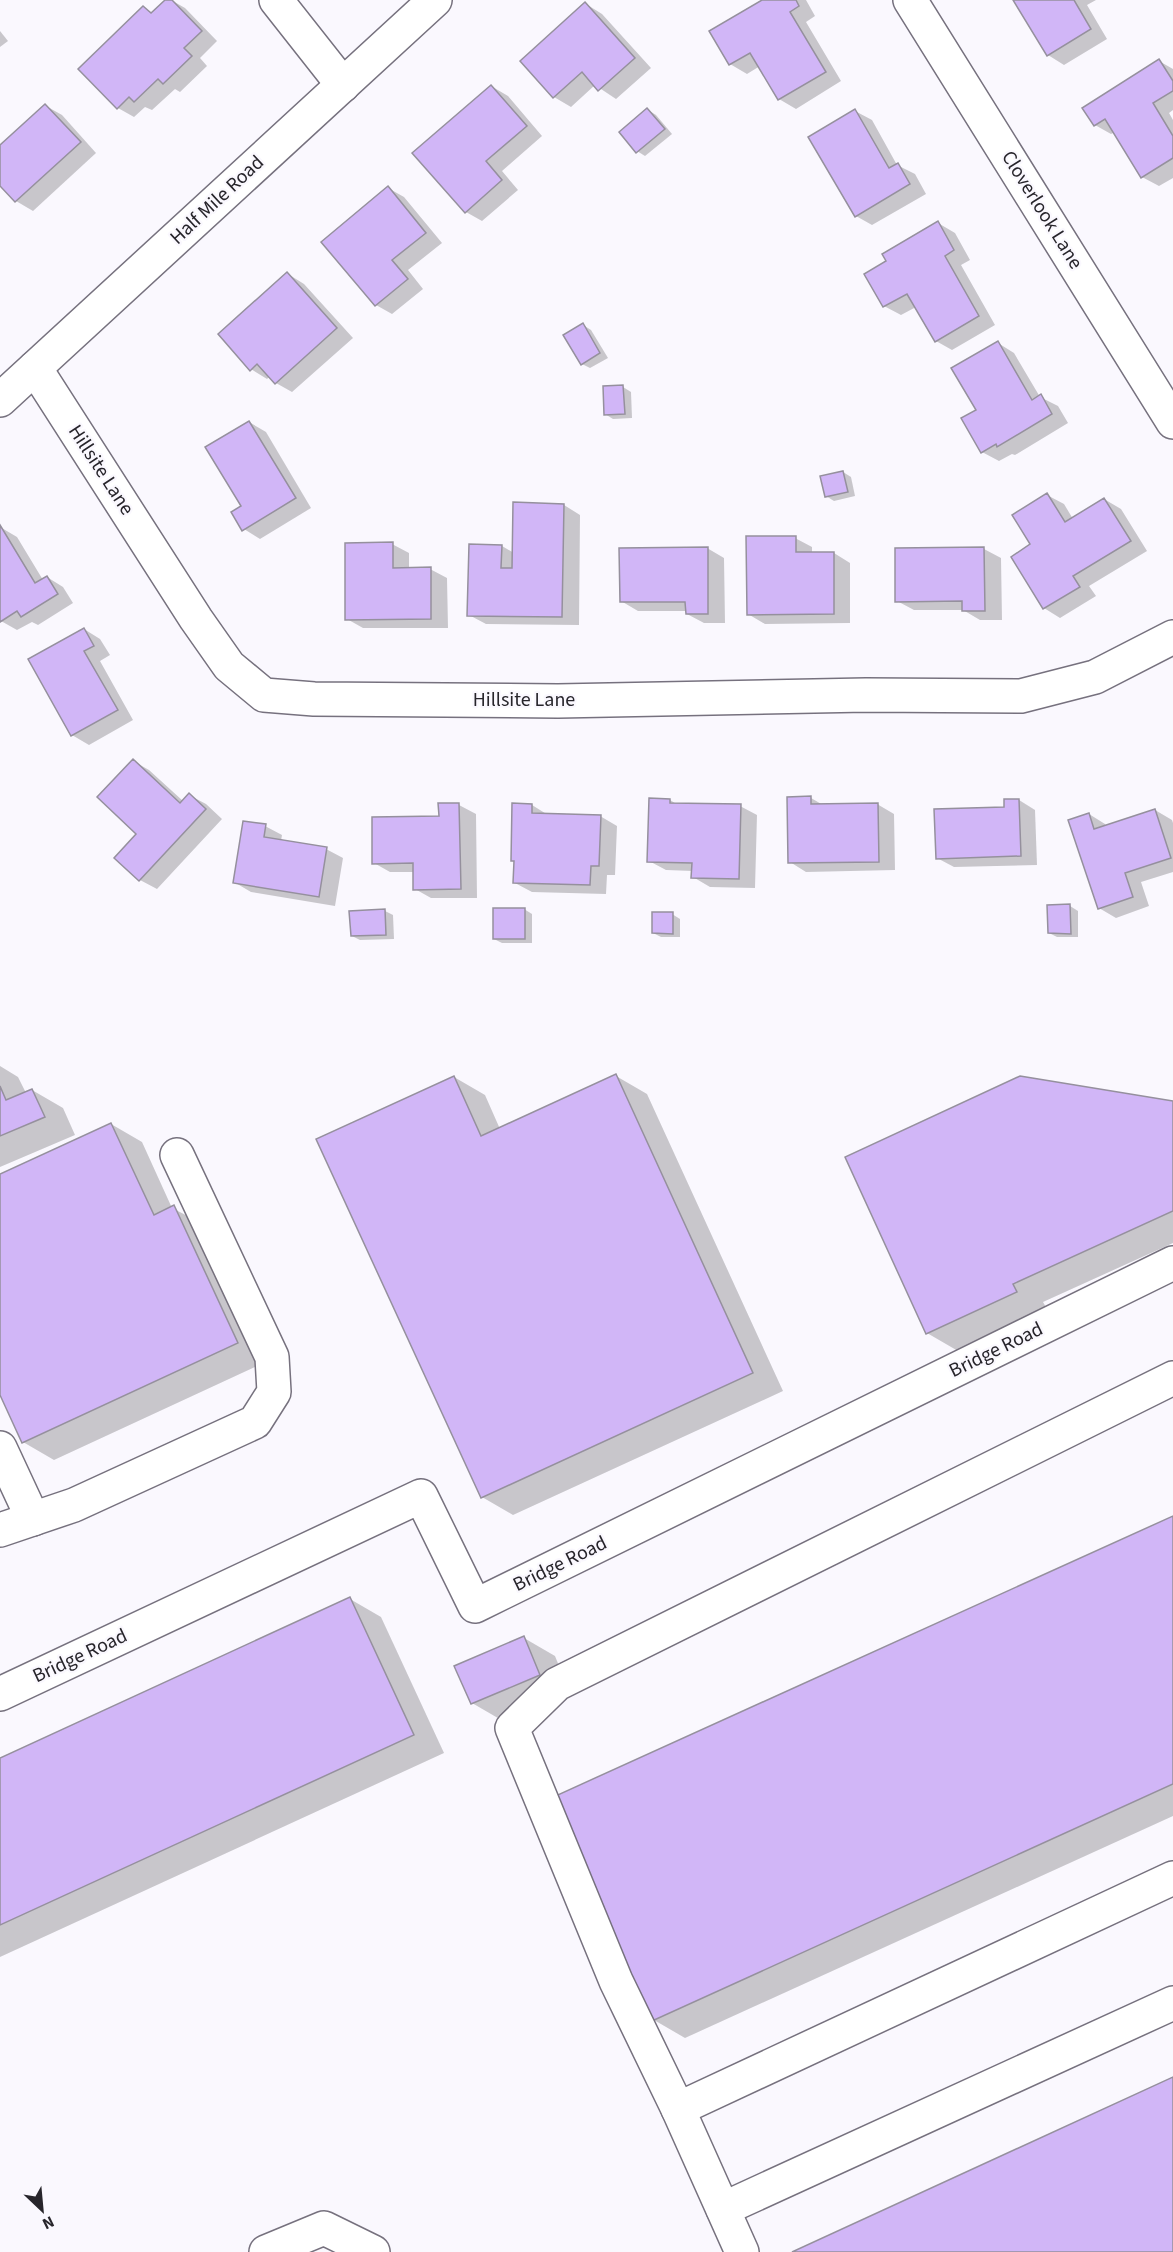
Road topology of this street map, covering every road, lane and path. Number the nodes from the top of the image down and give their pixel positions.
1 (276, 0) edge
2 (435, 0) edge
3 (910, 0) edge
4 (343, 85) junction
5 (35, 368) junction
6 (0, 399) edge
7 (1173, 422) edge
8 (1173, 637) edge
9 (177, 1155) dead end
10 (1173, 1263) edge
11 (1173, 1378) edge
12 (0, 1448) edge
13 (33, 1519) junction
14 (0, 1530) edge
15 (0, 1694) edge
16 (1173, 1878) edge
17 (1173, 2003) edge
18 (678, 2109) junction
19 (723, 2209) junction
20 (266, 2252) edge
21 (373, 2252) edge
22 (742, 2252) edge

1 - 4 street
2 - 4 street, Half Mile Road
3 - 7 street, Cloverlook Lane
4 - 5 street, Half Mile Road
5 - 6 street, Half Mile Road
5 - 8 street, Hillsite Lane
9 - 13 street
10 - 15 street, Bridge Road
11 - 18 street
12 - 13 street
13 - 14 street
16 - 18 street
17 - 19 street
18 - 19 street
19 - 22 street
20 - 21 street

